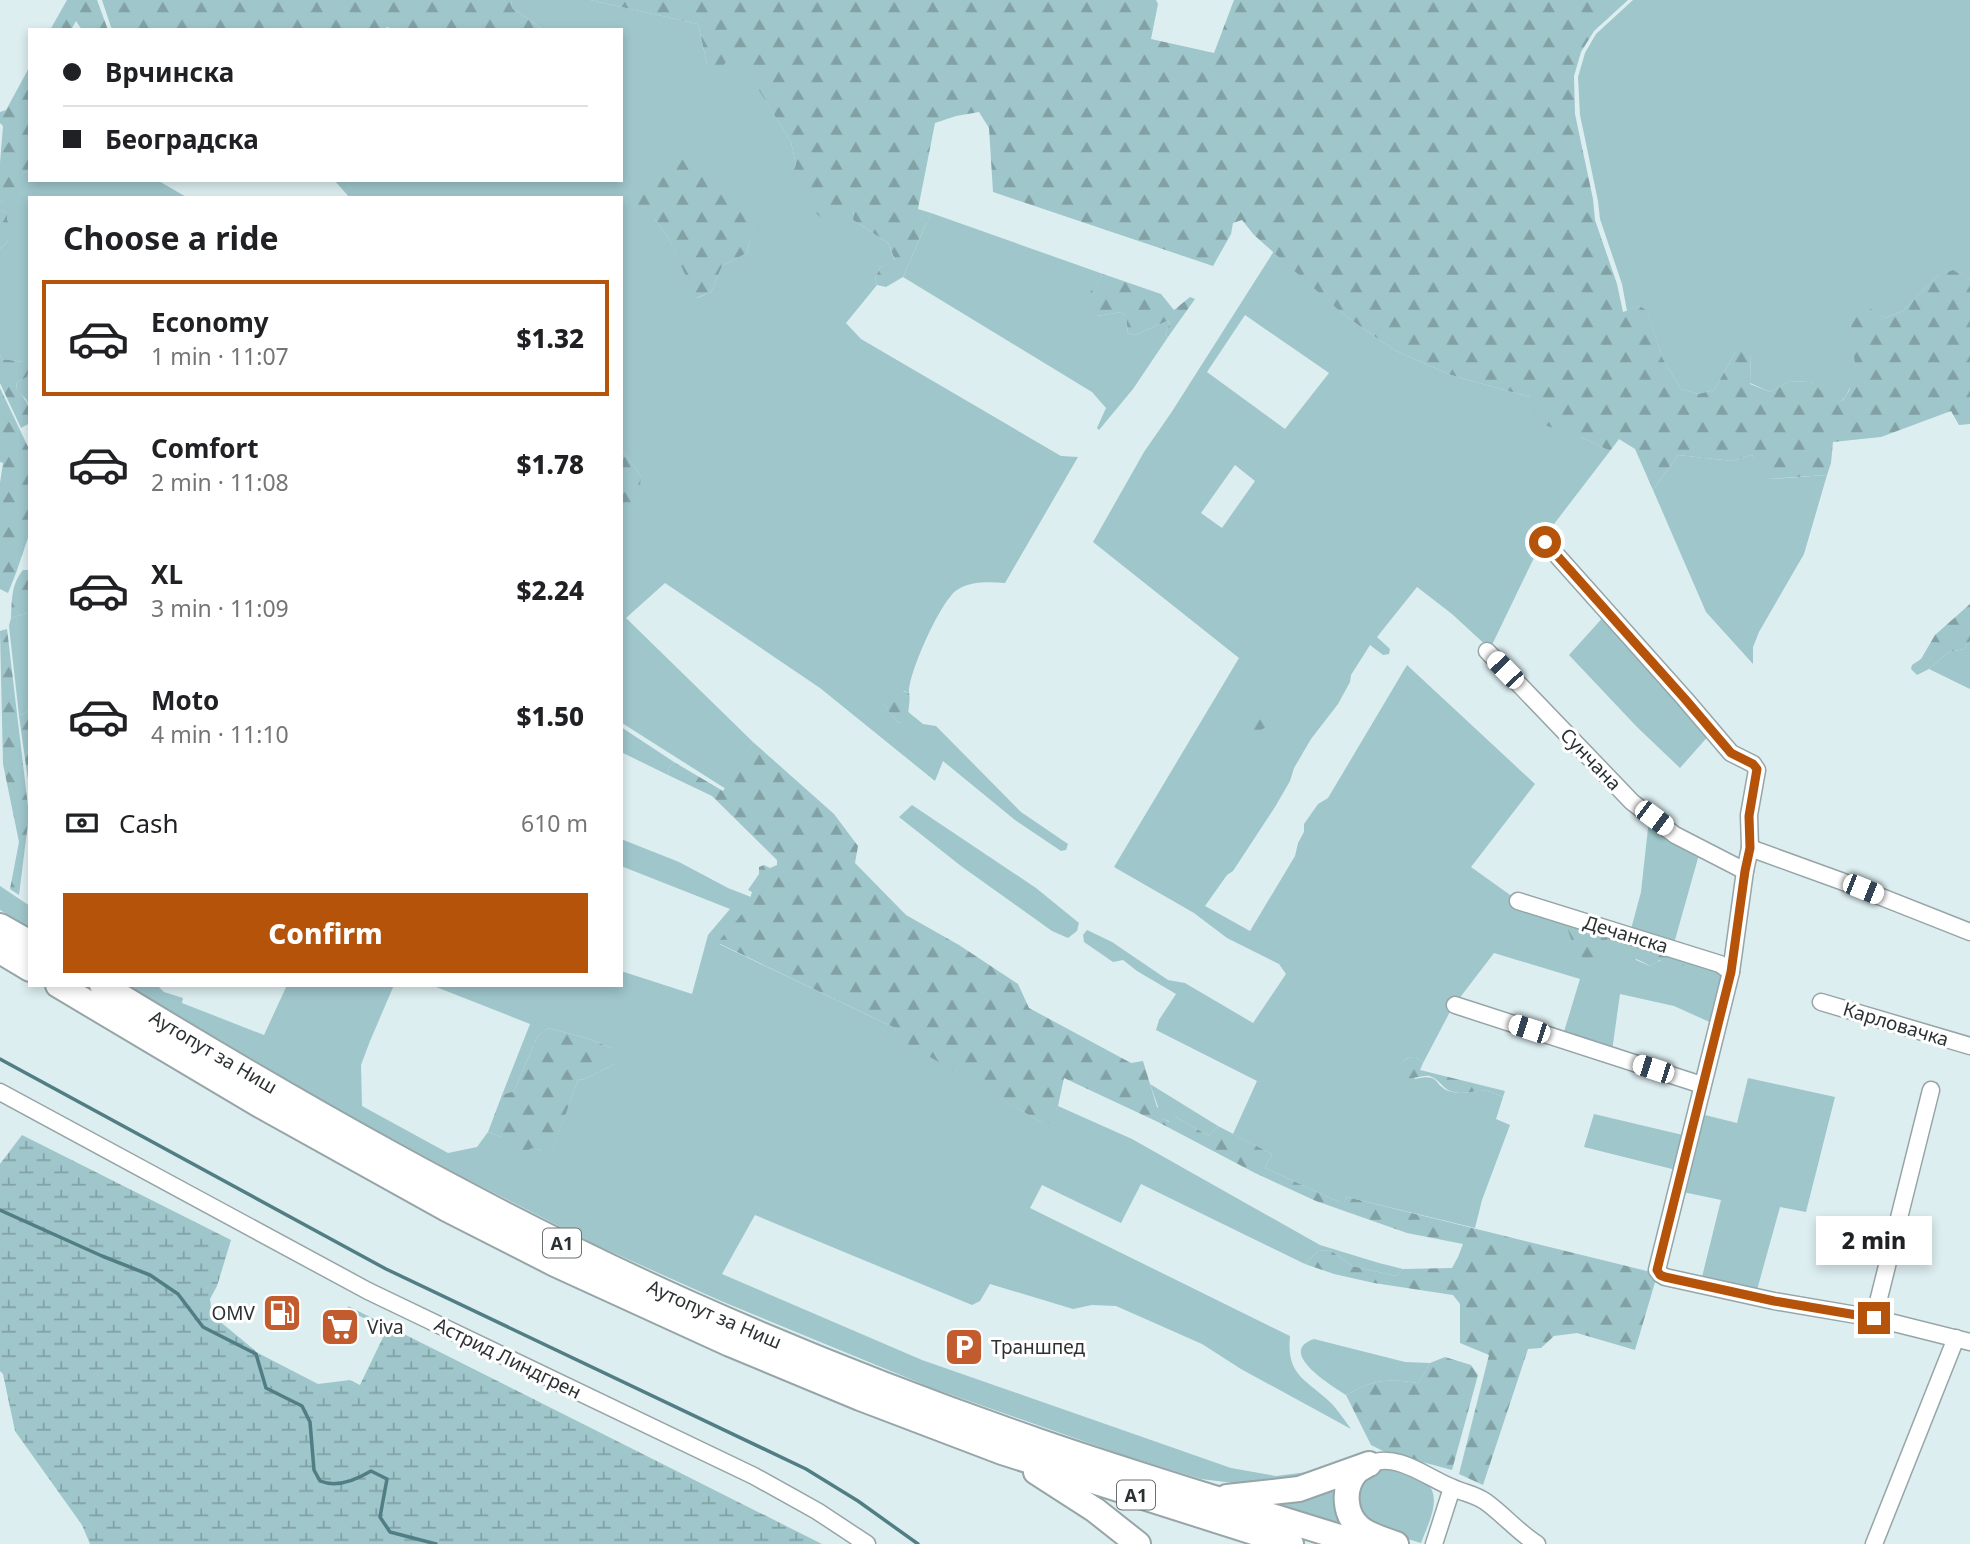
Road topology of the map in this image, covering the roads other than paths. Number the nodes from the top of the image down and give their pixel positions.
1 (1545, 542) dead end
2 (1487, 651) dead end
3 (1750, 848) junction
4 (1745, 871) junction
5 (1518, 901) dead end
6 (0, 926) edge
7 (1970, 932) edge
8 (28, 942) edge
9 (0, 951) edge
10 (28, 968) edge
11 (1731, 972) junction
12 (60, 987) edge
13 (103, 995) edge
14 (1821, 1002) dead end
15 (1455, 1005) dead end
16 (1970, 1046) edge
17 (1702, 1086) junction
18 (1931, 1090) dead end
19 (0, 1092) edge
20 (1874, 1318) junction
21 (1963, 1340) edge
22 (1002, 1452) junction
23 (1369, 1464) junction
24 (1452, 1488) junction
25 (1214, 1498) junction
26 (1437, 1537) edge
27 (1280, 1541) edge
28 (867, 1544) edge
29 (1138, 1544) edge
30 (1241, 1544) edge
31 (1362, 1544) edge
32 (1396, 1544) edge
33 (1537, 1544) edge
34 (1874, 1544) edge

1 - 3 street
2 - 4 street, Сунчана
3 - 4 street
3 - 7 street
4 - 11 street
5 - 11 street, Дечанска
6 - 8 highway
9 - 10 highway
11 - 17 street
12 - 13 highway, A1
13 - 22 highway, Аутопут за Ниш / A1
13 - 25 highway, Аутопут за Ниш / A1
14 - 16 street, Карловачка
15 - 17 street
17 - 20 street
18 - 20 street
19 - 28 street, Астрид Линдгрен
20 - 21 street
21 - 34 street
22 - 27 highway, Аутопут за Ниш / A1
22 - 29 highway
23 - 24 street
23 - 25 highway
23 - 32 highway
24 - 26 street
24 - 33 street
25 - 31 highway, Аутопут за Ниш / A1
27 - 30 highway

